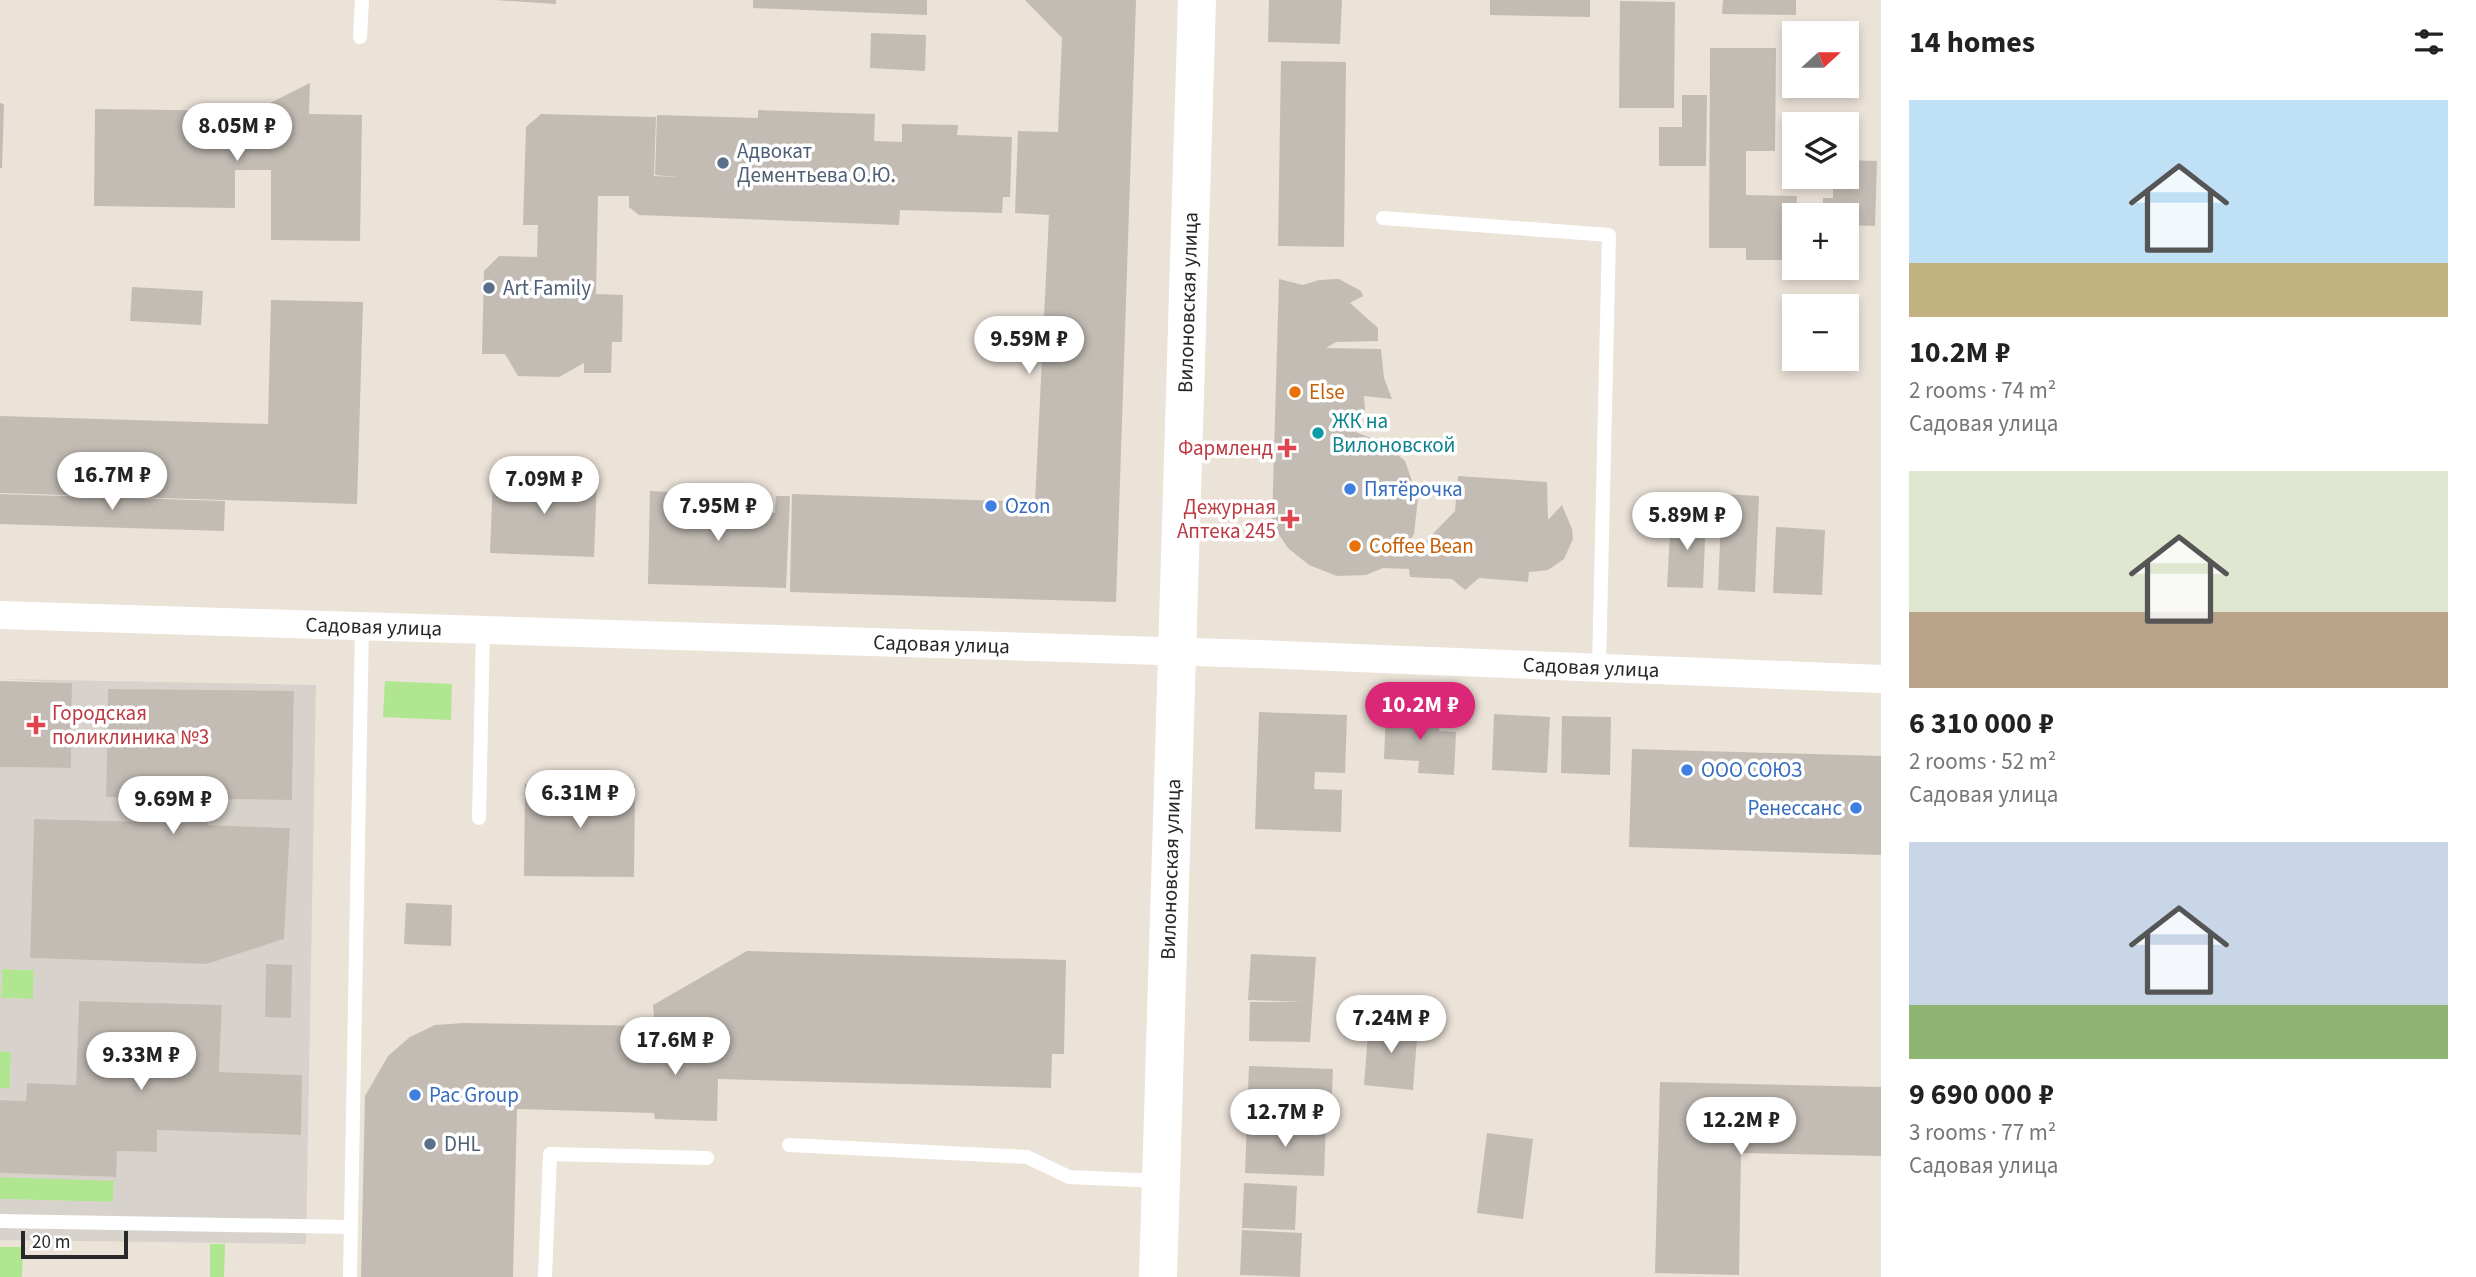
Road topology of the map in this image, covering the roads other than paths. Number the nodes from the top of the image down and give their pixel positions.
1 (362, 0) edge
2 (1198, 0) edge
3 (360, 37) dead end
4 (1383, 218) dead end
5 (0, 615) edge
6 (362, 625) junction
7 (483, 629) junction
8 (1177, 653) junction
9 (1599, 668) junction
10 (1881, 679) edge
11 (479, 818) dead end
12 (789, 1144) dead end
13 (707, 1158) dead end
14 (1161, 1181) junction
15 (0, 1221) edge
16 (351, 1227) junction
17 (351, 1277) edge
18 (545, 1277) edge
19 (1158, 1277) edge

1 - 3 lane
2 - 8 main road, Вилоновская улица
4 - 9 lane
5 - 6 street, Садовая улица
6 - 7 street, Садовая улица
6 - 16 lane
7 - 8 street, Садовая улица
7 - 11 lane
8 - 9 street, Садовая улица
8 - 14 main road, Вилоновская улица
9 - 10 street, Садовая улица
12 - 14 lane
13 - 18 lane
14 - 19 main road, Вилоновская улица
15 - 16 lane
16 - 17 lane

